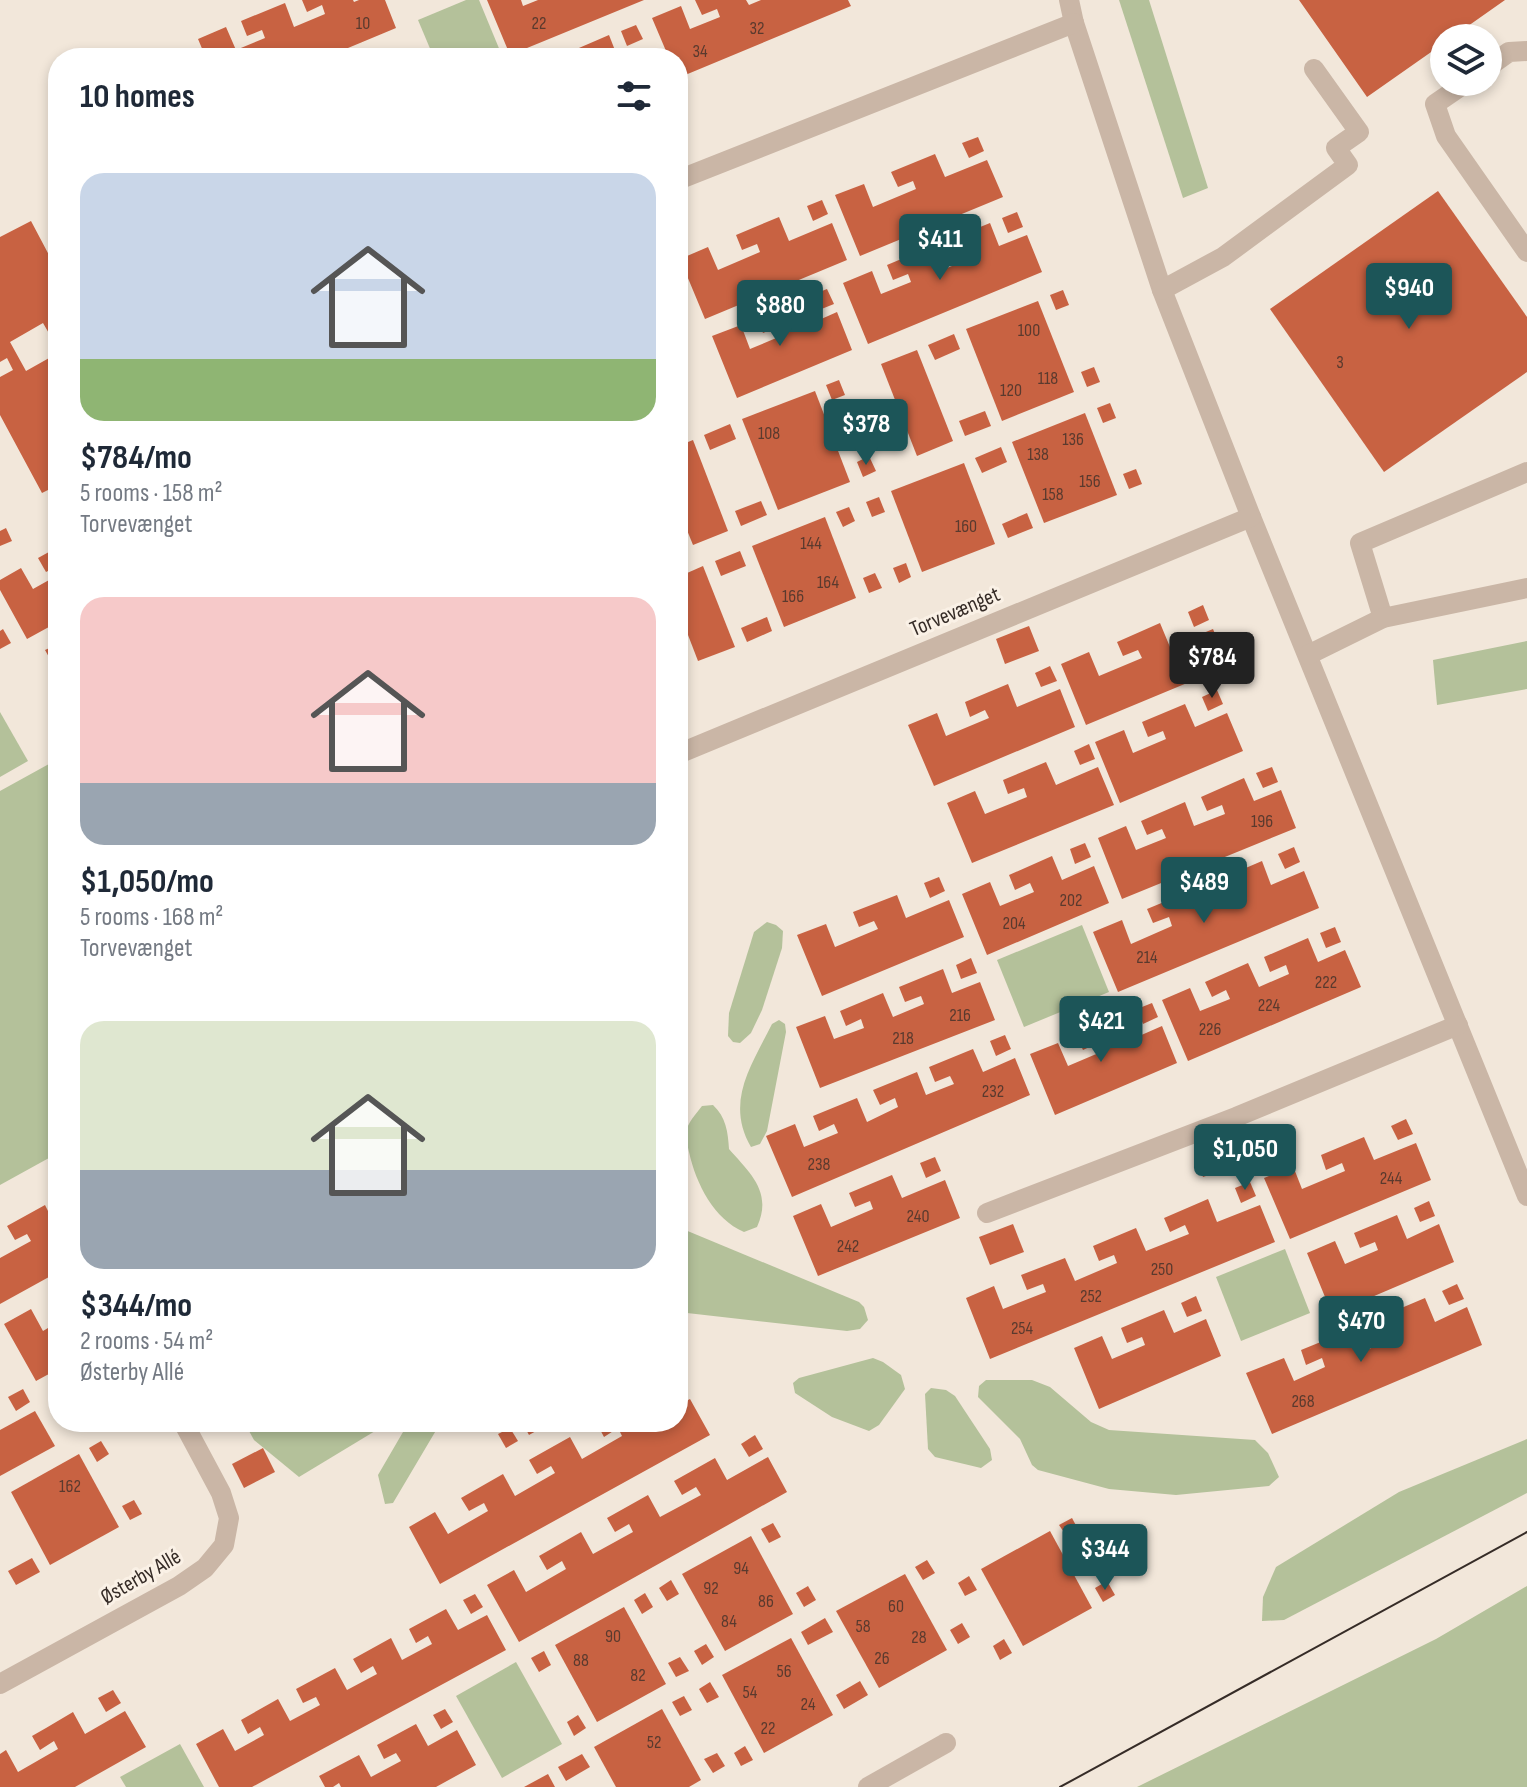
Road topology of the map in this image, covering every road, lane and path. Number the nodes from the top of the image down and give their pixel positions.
1 (1069, 0) edge
2 (1074, 23) junction
3 (1527, 51) edge
4 (1502, 57) edge
5 (1314, 69) dead end
6 (1447, 96) edge
7 (688, 176) edge
8 (1527, 252) edge
9 (1162, 290) junction
10 (1527, 472) edge
11 (1251, 517) junction
12 (1527, 588) edge
13 (1383, 618) junction
14 (1308, 655) junction
15 (688, 750) edge
16 (1458, 1025) junction
17 (1527, 1196) edge
18 (987, 1213) dead end
19 (188, 1432) edge
20 (0, 1684) edge
21 (946, 1743) dead end
22 (868, 1787) edge

1 - 2 street
2 - 7 street
2 - 9 street
3 - 4 street
5 - 9 street
6 - 8 street
9 - 11 street
10 - 13 street
11 - 14 street
11 - 15 street, Torvevænget
12 - 13 street
13 - 14 street
14 - 16 street
16 - 17 street
16 - 18 street
19 - 20 street, Østerby Allé
21 - 22 street

